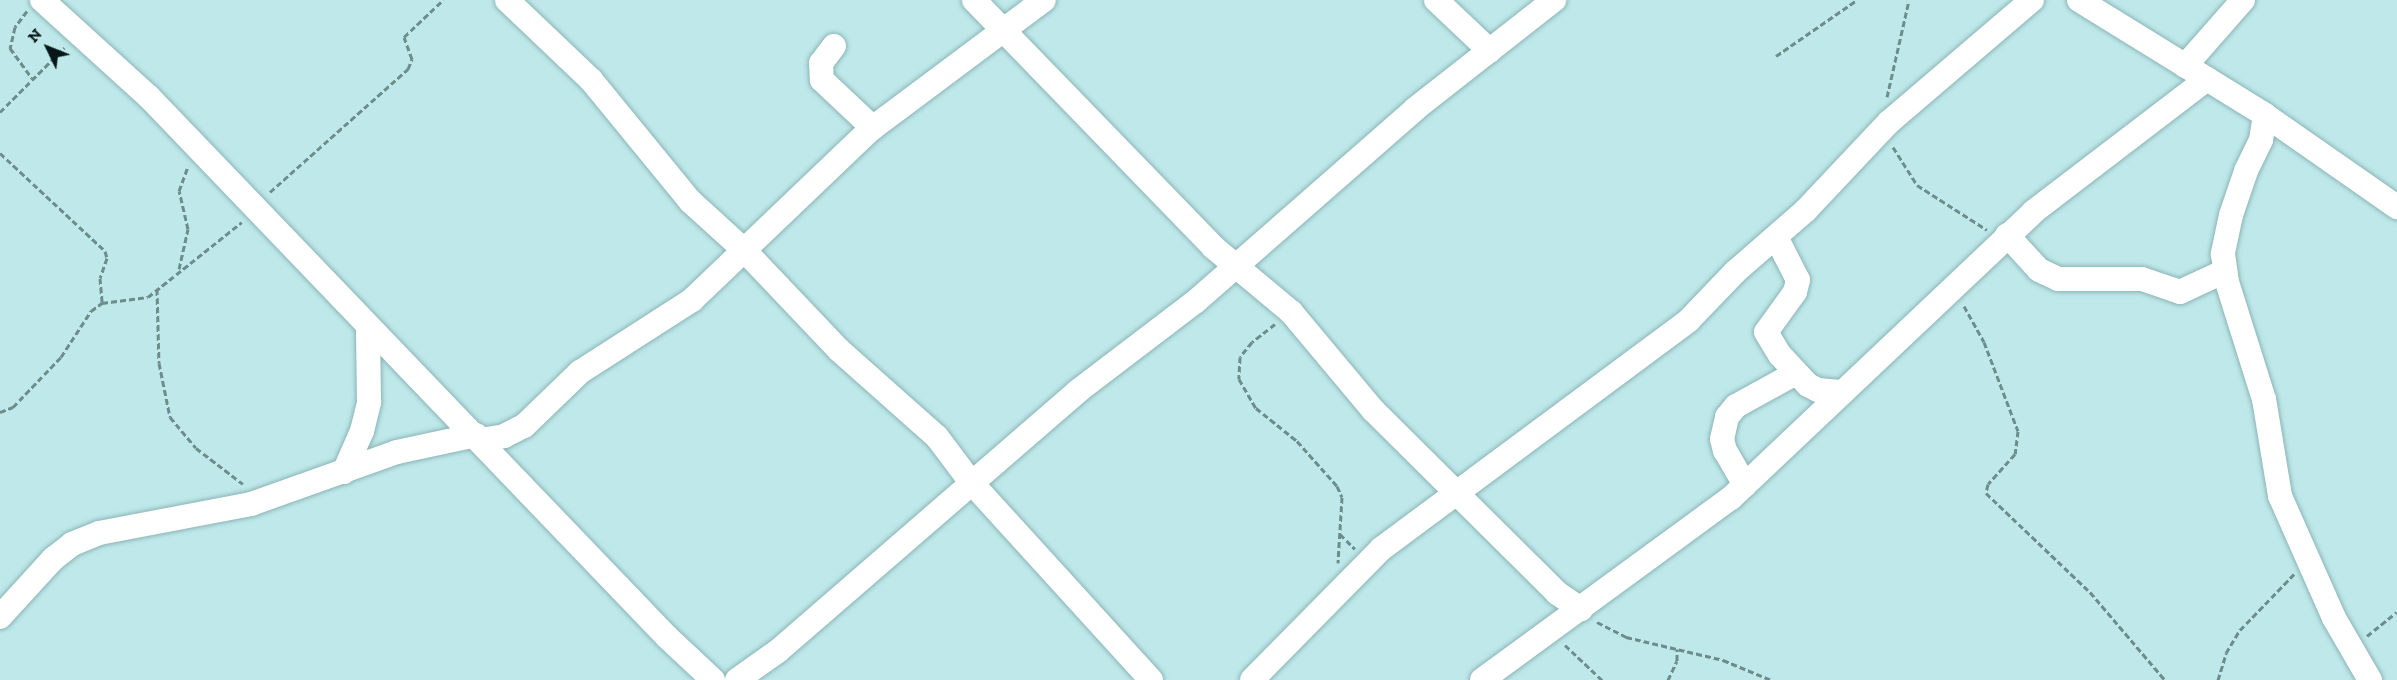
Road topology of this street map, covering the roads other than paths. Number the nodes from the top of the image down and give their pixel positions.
1 (507, 0) edge
2 (974, 0) edge
3 (1044, 0) edge
4 (1436, 0) edge
5 (1554, 0) edge
6 (2032, 0) edge
7 (2079, 0) edge
8 (2243, 0) edge
9 (38, 2) edge
10 (1005, 28) junction
11 (834, 46) dead end
12 (1490, 51) junction
13 (2185, 66) junction
14 (2208, 80) junction
15 (2265, 115) junction
16 (873, 128) junction
17 (2397, 207) edge
18 (1776, 237) junction
19 (2006, 237) junction
20 (744, 250) junction
21 (1234, 267) junction
22 (2225, 271) junction
23 (368, 329) junction
24 (1796, 373) junction
25 (1843, 392) junction
26 (478, 438) junction
27 (344, 472) junction
28 (970, 481) junction
29 (1745, 485) junction
30 (1458, 493) junction
31 (1582, 608) junction
32 (0, 618) edge
33 (1137, 675) edge
34 (713, 680) edge
35 (737, 680) edge
36 (1252, 680) edge
37 (1482, 680) edge
38 (2370, 680) edge

1 - 20 street
2 - 10 street
3 - 10 street
4 - 12 street
5 - 12 street
6 - 18 street
7 - 13 street
8 - 13 street
9 - 23 street
10 - 16 street
10 - 21 street
11 - 16 street
12 - 21 street
13 - 14 street
14 - 15 street
14 - 19 street
15 - 17 street
15 - 22 street
16 - 20 street
18 - 24 street
18 - 30 street
19 - 22 street
19 - 25 street
20 - 26 street
20 - 28 street
21 - 28 street
21 - 30 street
22 - 38 street
23 - 26 street
23 - 27 street
24 - 25 street
24 - 29 street
25 - 29 street
26 - 27 street
26 - 34 street
27 - 32 street
28 - 33 street
28 - 35 street
29 - 31 street
30 - 31 street
30 - 36 street
31 - 37 street

